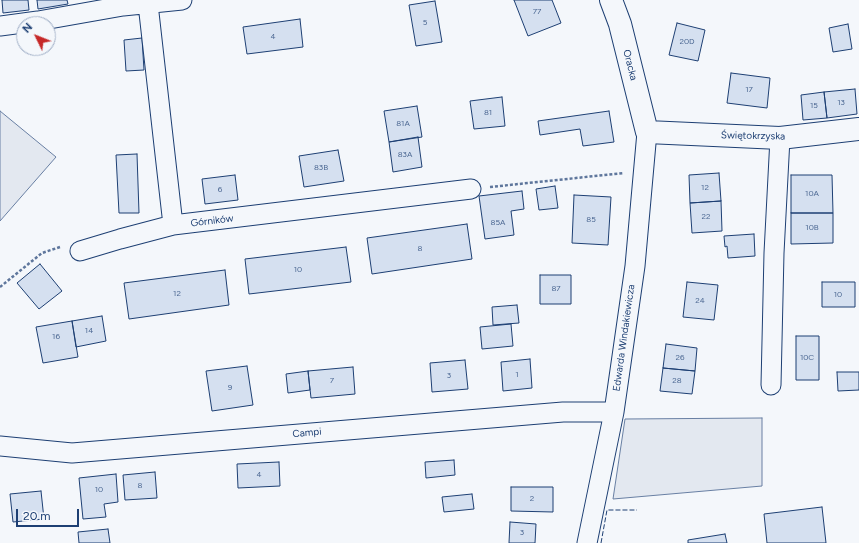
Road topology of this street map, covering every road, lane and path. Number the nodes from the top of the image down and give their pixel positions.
1 (182, 0) edge
2 (611, 0) edge
3 (123, 3) edge
4 (148, 4) junction
5 (0, 26) edge
6 (859, 129) edge
7 (647, 132) junction
8 (780, 138) junction
9 (629, 174) dead end
10 (471, 189) joint
11 (173, 226) junction
12 (80, 251) joint
13 (0, 287) edge
14 (771, 385) dead end
15 (614, 412) junction
16 (0, 446) edge
17 (587, 543) edge

1 - 4 street
2 - 7 street, Oracka
3 - 4 street
3 - 5 street
4 - 11 street
6 - 8 street, Świętokrzyska
7 - 8 street, Świętokrzyska
7 - 15 street, Edwarda Windakiewicza
8 - 14 street
9 - 10 path
10 - 11 street, Górników
11 - 12 street, Górników
12 - 13 path
15 - 16 street, Campi
15 - 17 street, Edwarda Windakiewicza

